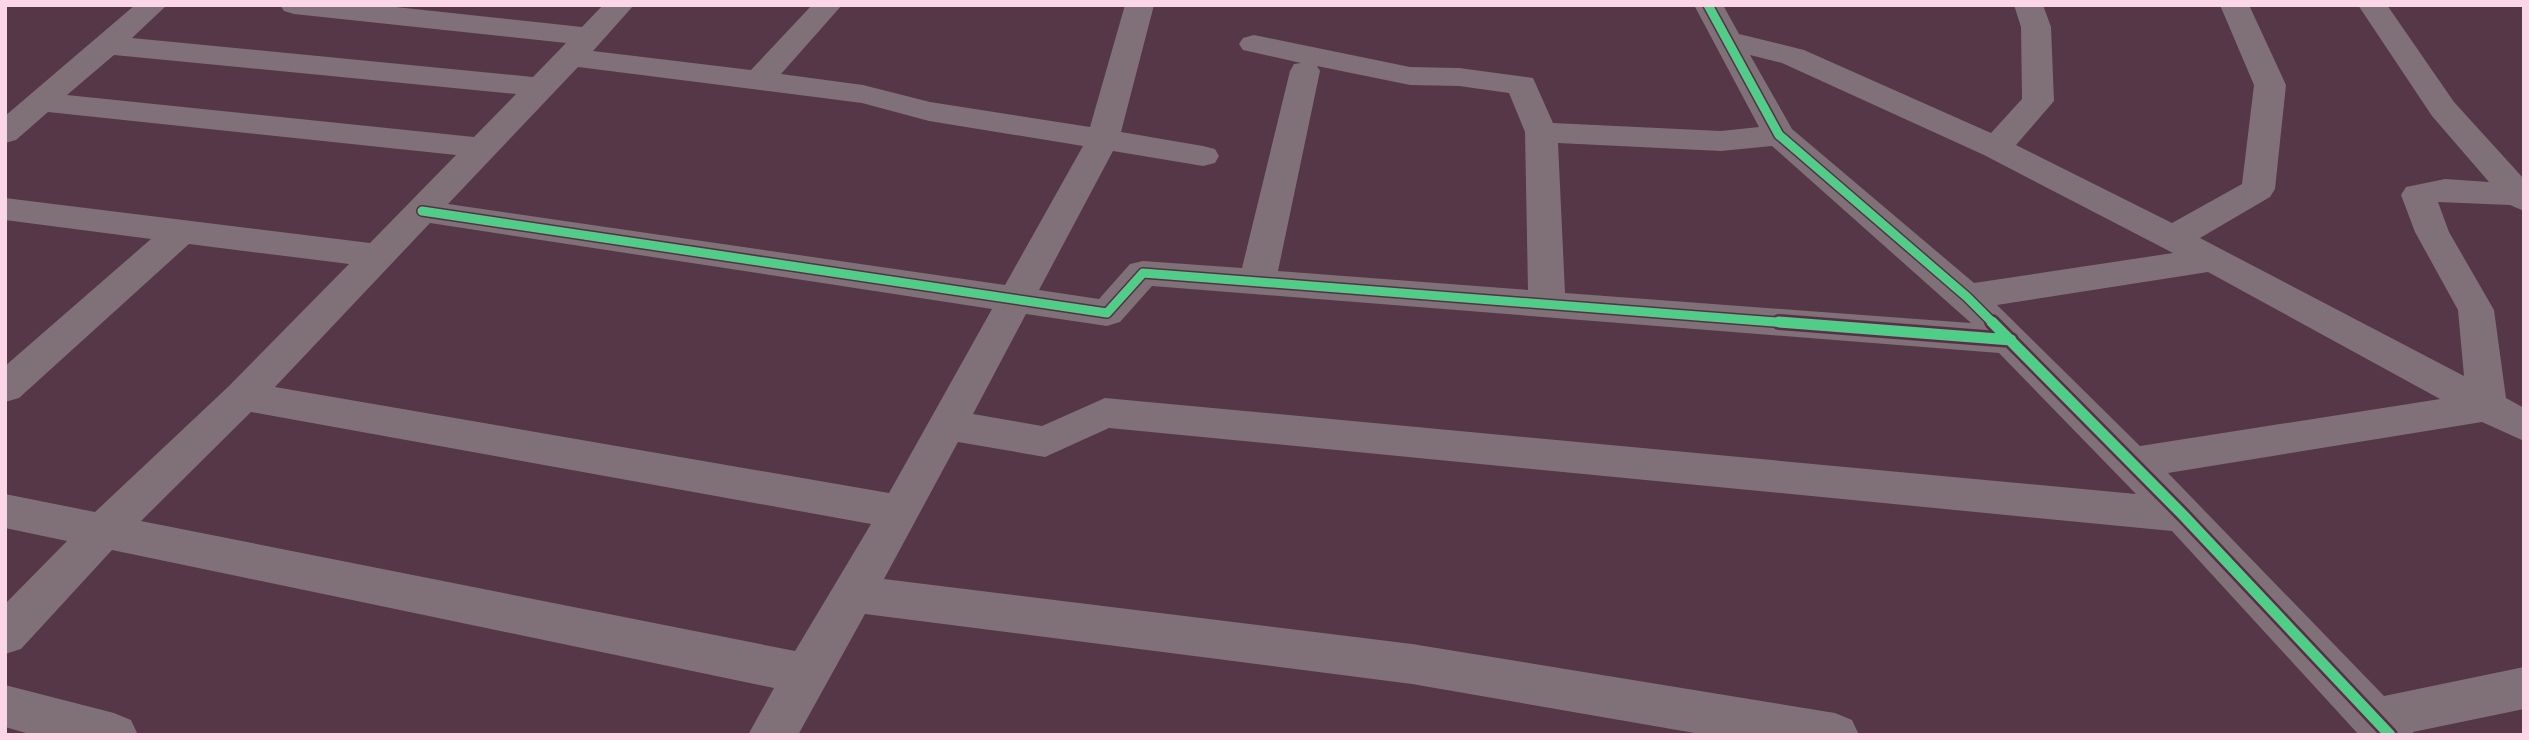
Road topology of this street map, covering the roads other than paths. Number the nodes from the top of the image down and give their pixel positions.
1 (153, 5) edge
2 (294, 5) edge
3 (620, 5) edge
4 (828, 5) edge
5 (1140, 5) edge
6 (1708, 5) edge
7 (2028, 5) edge
8 (2234, 5) edge
9 (2372, 5) edge
10 (1727, 40) junction
11 (1254, 44) dead end
12 (107, 45) junction
13 (581, 47) junction
14 (1305, 71) dead end
15 (758, 80) junction
16 (542, 87) junction
17 (41, 102) junction
18 (5, 132) edge
19 (1541, 132) junction
20 (1779, 135) junction
21 (1103, 139) junction
22 (484, 148) junction
23 (1996, 148) junction
24 (1203, 156) dead end
25 (2522, 196) edge
26 (5, 209) edge
27 (422, 211) junction
28 (181, 232) junction
29 (2173, 238) junction
30 (378, 256) junction
31 (2213, 259) junction
32 (1258, 283) junction
33 (1967, 297) junction
34 (1016, 298) junction
35 (1547, 305) junction
36 (2011, 340) junction
37 (5, 388) edge
38 (243, 396) junction
39 (2487, 406) junction
40 (947, 425) junction
41 (2524, 426) edge
42 (2133, 463) junction
43 (5, 511) edge
44 (900, 512) junction
45 (2183, 515) junction
46 (104, 530) junction
47 (853, 594) junction
48 (5, 635) edge
49 (807, 674) junction
50 (2524, 688) edge
51 (5, 706) edge
52 (2382, 727) edge
53 (114, 735) edge
54 (772, 735) edge
55 (1835, 735) edge

1 - 12 street
2 - 13 street
3 - 13 street
4 - 15 street
5 - 21 street
6 - 10 street
7 - 23 street
8 - 29 street
9 - 25 street
10 - 20 street
10 - 23 street
11 - 19 street
12 - 16 street
12 - 17 street
13 - 15 street
13 - 16 street
14 - 32 street
15 - 21 street
16 - 22 street
17 - 18 street
17 - 22 street
19 - 20 street
19 - 35 street
20 - 33 street
21 - 24 street
21 - 34 street
22 - 27 street
23 - 29 street
25 - 39 street
26 - 28 street
27 - 30 street
27 - 34 street
28 - 30 street
28 - 37 street
29 - 31 street
30 - 38 street
31 - 33 street
31 - 39 street
32 - 34 street
32 - 35 street
33 - 36 street
34 - 40 street
35 - 36 street
36 - 42 street
38 - 44 street
38 - 46 street
39 - 41 street
39 - 42 street
40 - 44 street
40 - 45 street
42 - 45 street
43 - 46 street
44 - 47 street
45 - 52 street
46 - 48 street
46 - 49 street
47 - 49 street
47 - 55 street
49 - 54 street
50 - 52 street
51 - 53 street

